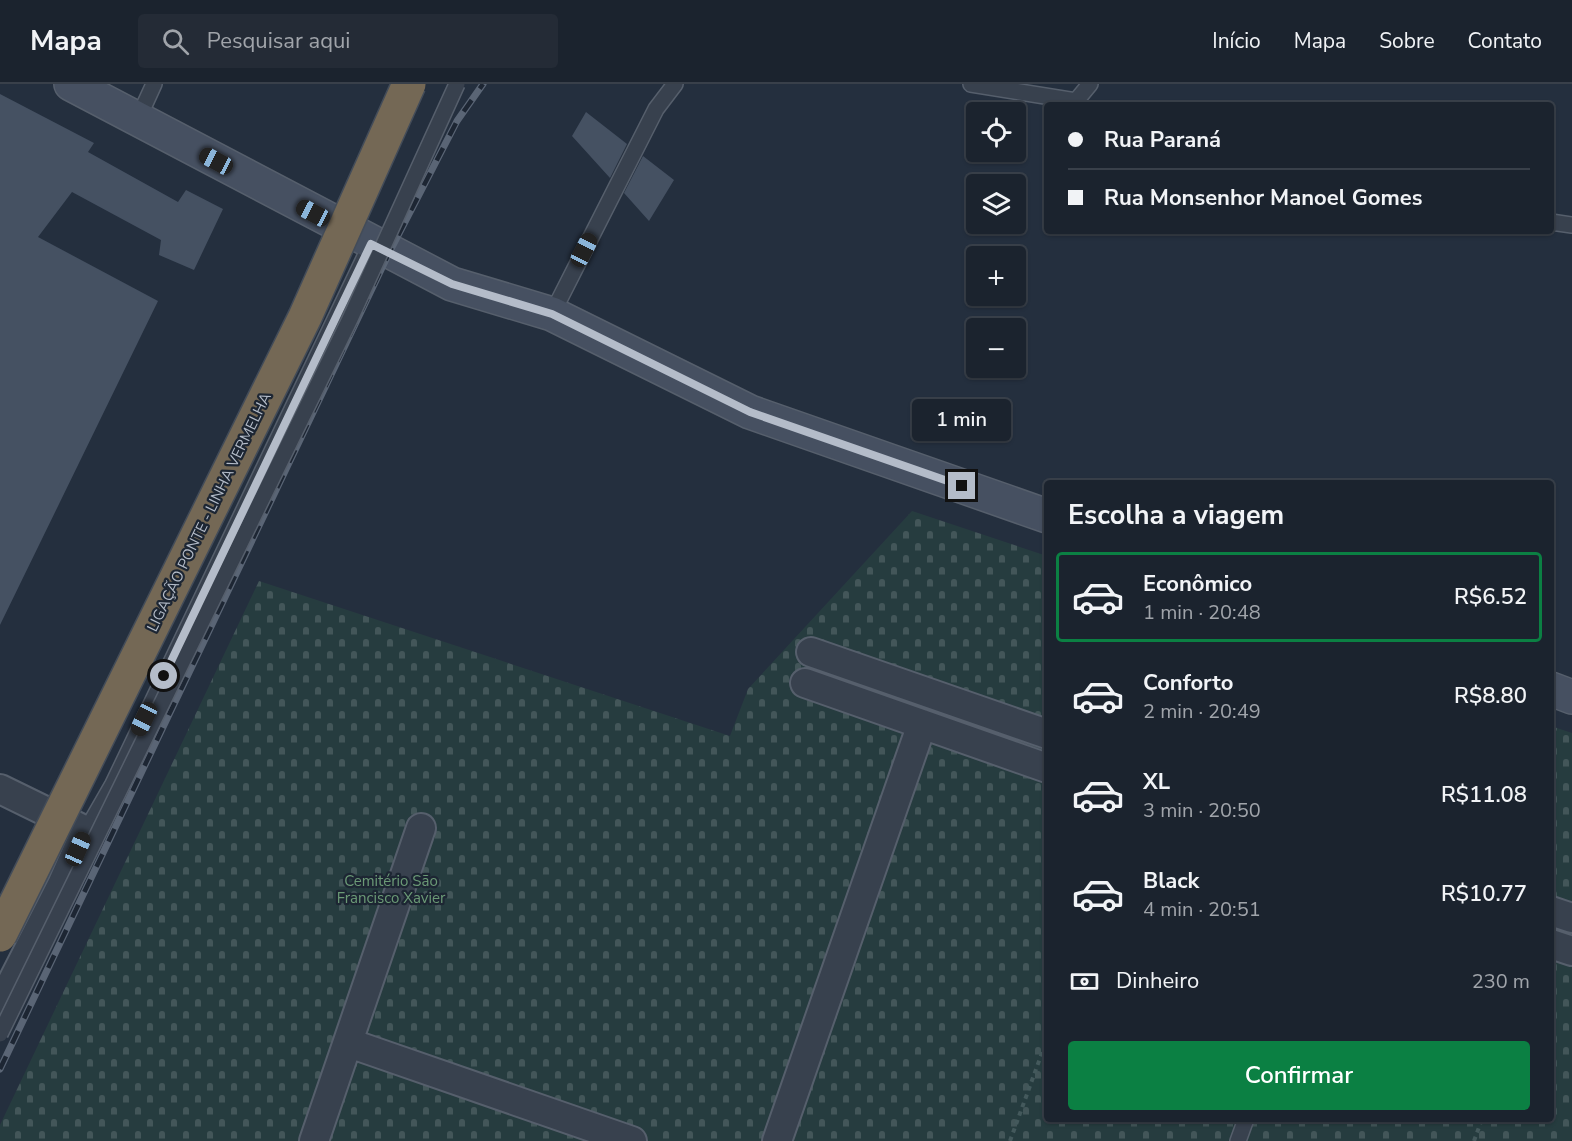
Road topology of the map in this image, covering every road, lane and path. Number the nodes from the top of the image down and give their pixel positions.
1 (71, 84) edge
2 (154, 84) edge
3 (409, 84) edge
4 (458, 84) edge
5 (675, 84) edge
6 (971, 84) edge
7 (1090, 84) edge
8 (1071, 102) edge
9 (1078, 102) edge
10 (138, 119) junction
11 (1554, 222) edge
12 (1572, 225) edge
13 (371, 244) junction
14 (552, 314) junction
15 (1044, 515) edge
16 (811, 652) dead end
17 (805, 683) dead end
18 (1554, 690) edge
19 (1572, 697) edge
20 (922, 724) junction
21 (1044, 733) edge
22 (1044, 767) edge
23 (0, 789) edge
24 (421, 828) dead end
25 (86, 831) junction
26 (1554, 912) edge
27 (1572, 918) edge
28 (0, 935) edge
29 (1554, 945) edge
30 (1572, 951) edge
31 (0, 1006) edge
32 (0, 1034) edge
33 (349, 1043) junction
34 (1044, 1047) edge
35 (1245, 1122) edge
36 (1481, 1122) edge
37 (314, 1141) edge
38 (632, 1141) edge
39 (777, 1141) edge
40 (1010, 1141) edge
41 (1239, 1141) edge
42 (1474, 1141) edge

1 - 10 street
2 - 10 lane
3 - 28 highway, LIGAÇÃO PONTE - LINHA VERMELHA, bridge
4 - 32 lane, bridge
5 - 14 lane
6 - 8 lane
7 - 9 lane
10 - 13 street
11 - 12 lane
13 - 14 street
13 - 25 lane
14 - 15 street
16 - 21 street
17 - 20 street
18 - 19 street
20 - 22 street
20 - 39 street
23 - 25 street
24 - 33 street
25 - 31 street
26 - 27 street
29 - 30 street
33 - 37 street
33 - 38 street
34 - 40 path
35 - 41 lane
36 - 42 path

